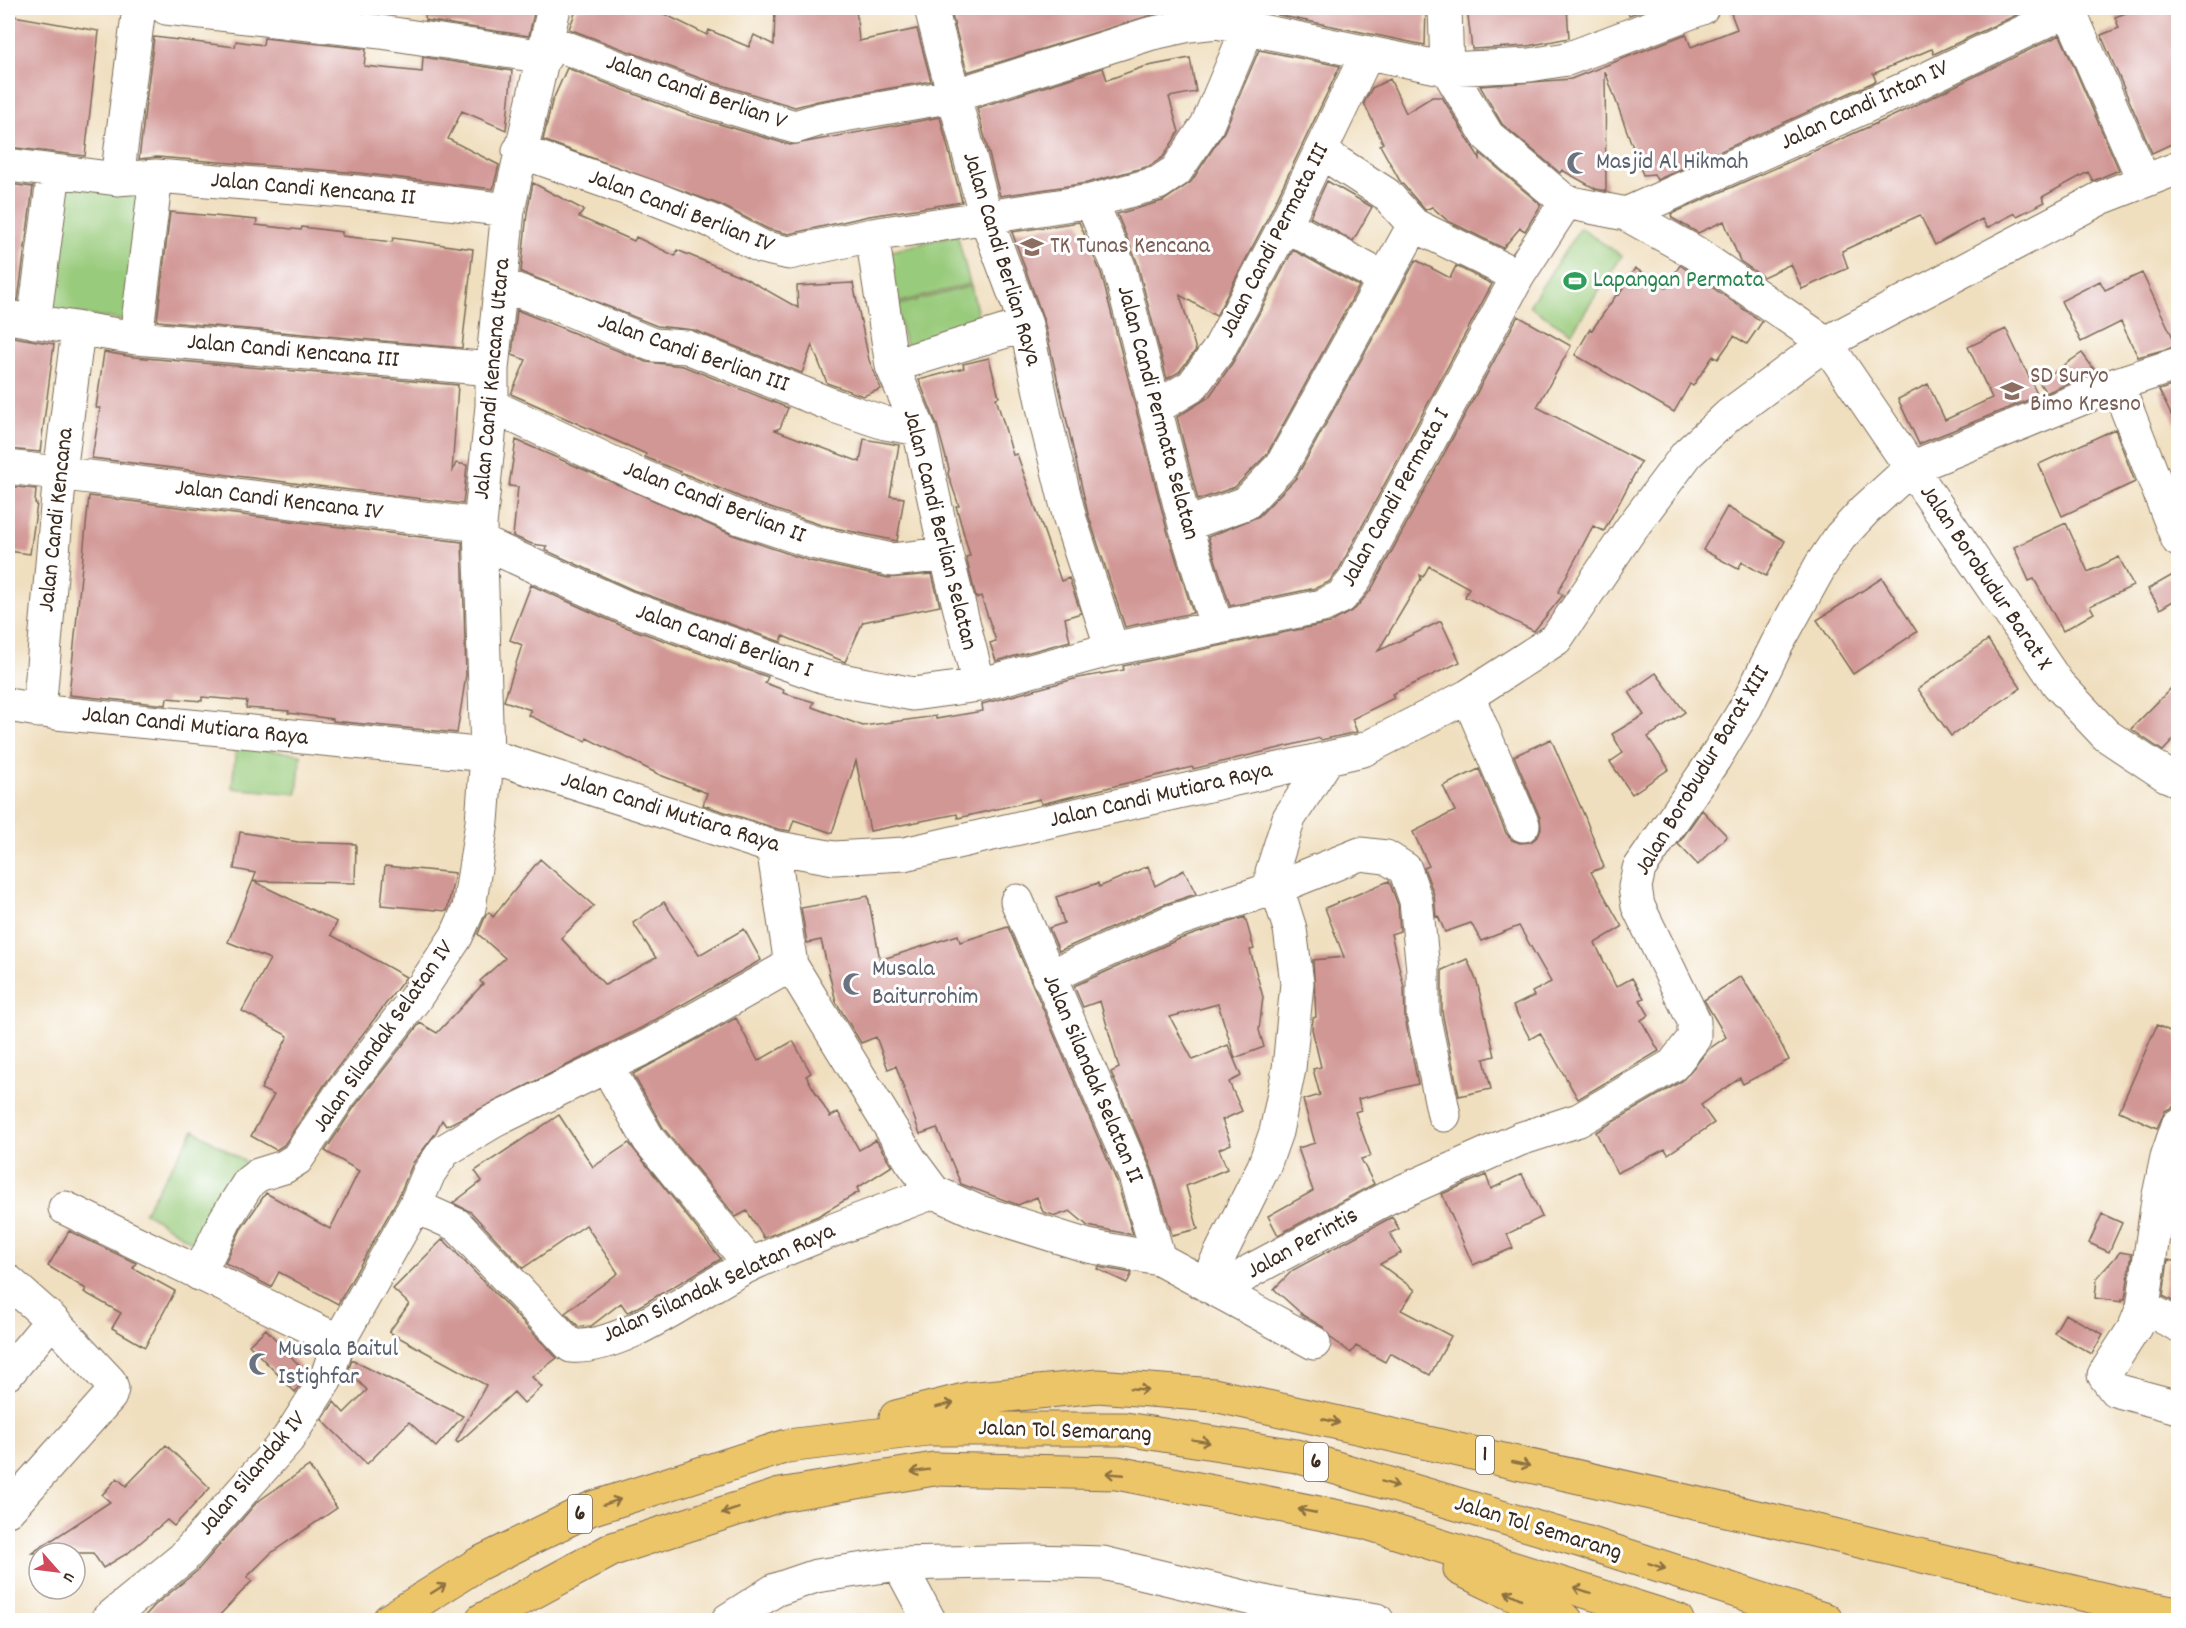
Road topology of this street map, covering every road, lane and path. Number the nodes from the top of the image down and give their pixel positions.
1 (119, 8) edge
2 (139, 8) edge
3 (166, 8) edge
4 (554, 8) edge
5 (931, 8) edge
6 (1445, 8) edge
7 (1702, 8) edge
8 (2070, 8) edge
9 (1248, 28) junction
10 (546, 49) junction
11 (1367, 54) junction
12 (1447, 69) junction
13 (953, 96) junction
14 (519, 151) junction
15 (1321, 152) junction
16 (8, 165) edge
17 (2178, 168) edge
18 (54, 172) junction
19 (156, 176) junction
20 (109, 178) junction
21 (2144, 181) junction
22 (1091, 201) junction
23 (1566, 202) junction
24 (508, 210) junction
25 (1626, 214) junction
26 (986, 218) junction
27 (1285, 225) junction
28 (1414, 225) junction
29 (872, 235) junction
30 (1518, 276) junction
31 (1383, 278) junction
32 (502, 285) junction
33 (21, 319) edge
34 (1026, 325) junction
35 (86, 331) junction
36 (136, 338) junction
37 (1826, 343) junction
38 (2178, 364) edge
39 (892, 366) junction
40 (492, 369) junction
41 (2116, 384) junction
42 (492, 406) junction
43 (1157, 407) junction
44 (919, 429) junction
45 (8, 467) edge
46 (1911, 468) junction
47 (69, 474) junction
48 (1185, 525) junction
49 (480, 534) junction
50 (2178, 540) edge
51 (946, 554) junction
52 (1217, 628) junction
53 (1112, 649) junction
54 (979, 685) junction
55 (1468, 696) junction
56 (34, 710) edge
57 (1328, 758) junction
58 (486, 769) junction
59 (2178, 780) edge
60 (1523, 825) dead end
61 (773, 847) junction
62 (1278, 886) junction
63 (1017, 901) dead end
64 (791, 965) junction
65 (1048, 977) junction
66 (1694, 1038) joint
67 (607, 1067) junction
68 (1444, 1115) dead end
69 (2178, 1125) edge
70 (934, 1192) junction
71 (414, 1206) junction
72 (2168, 1206) edge
73 (65, 1208) dead end
74 (1158, 1259) junction
75 (750, 1264) junction
76 (199, 1274) junction
77 (8, 1281) edge
78 (1213, 1287) junction
79 (2143, 1307) junction
80 (52, 1320) junction
81 (2178, 1325) edge
82 (339, 1341) junction
83 (1314, 1343) dead end
84 (8, 1373) edge
85 (2178, 1407) edge
86 (787, 1446) junction
87 (8, 1510) edge
88 (1364, 1522) junction
89 (899, 1564) junction
90 (1268, 1612) edge
91 (2178, 1614) edge
92 (107, 1620) edge
93 (389, 1620) edge
94 (482, 1620) edge
95 (728, 1620) edge
96 (929, 1620) edge
97 (1377, 1620) edge
98 (1566, 1620) edge
99 (1677, 1620) edge
100 (1826, 1620) edge

1 - 20 street
2 - 20 street
3 - 10 street, Jalan Candi Berlian V
4 - 10 street, Jalan Candi Kencana Utara
5 - 13 street, Jalan Candi Berlian Raya
6 - 12 street
7 - 12 street, Jalan Candi Berlian V
8 - 21 street
8 - 25 street, Jalan Candi Intan IV
9 - 11 street, Jalan Candi Berlian V
9 - 13 street, Jalan Candi Berlian V
9 - 22 street, Jalan Candi Berlian IV
10 - 13 street, Jalan Candi Berlian V
10 - 14 street, Jalan Candi Kencana Utara
11 - 12 street, Jalan Candi Berlian V
11 - 15 street, Jalan Candi Permata III
12 - 23 street
13 - 26 street, Jalan Candi Berlian Raya
14 - 24 street, Jalan Candi Kencana Utara
14 - 29 street, Jalan Candi Berlian IV
15 - 27 street, Jalan Candi Permata III
15 - 28 street
16 - 18 street, Jalan Candi Kencana II
17 - 21 street, Jalan Candi Mutiara Raya
18 - 20 street, Jalan Candi Kencana II
18 - 33 street
19 - 20 street, Jalan Candi Kencana II
19 - 24 street, Jalan Candi Kencana II
19 - 36 street
21 - 37 street, Jalan Candi Mutiara Raya
22 - 26 street, Jalan Candi Berlian IV
22 - 43 street, Jalan Candi Permata Selatan
23 - 25 street
23 - 30 street, Jalan Candi Permata I
24 - 32 street, Jalan Candi Kencana Utara
25 - 37 street
26 - 29 street, Jalan Candi Berlian IV
26 - 34 street, Jalan Candi Berlian Raya
27 - 31 street
27 - 43 street, Jalan Candi Permata III
28 - 30 street
28 - 31 street
29 - 39 street, Jalan Candi Berlian Selatan
30 - 52 street, Jalan Candi Permata I
31 - 48 street
32 - 40 street, Jalan Candi Kencana Utara
32 - 44 street, Jalan Candi Berlian III
33 - 35 street, Jalan Candi Kencana III
34 - 39 street
34 - 53 street, Jalan Candi Berlian Raya
35 - 36 street, Jalan Candi Kencana III
35 - 47 street, Jalan Candi Kencana
36 - 40 street, Jalan Candi Kencana III
37 - 46 street, Jalan Borobudur Barat X
37 - 55 street, Jalan Candi Mutiara Raya
38 - 41 street
39 - 44 street, Jalan Candi Berlian Selatan
40 - 42 street, Jalan Candi Kencana Utara
41 - 46 street
41 - 50 street
42 - 49 street, Jalan Candi Kencana Utara
42 - 51 street, Jalan Candi Berlian II
43 - 48 street, Jalan Candi Permata Selatan
44 - 51 street, Jalan Candi Berlian Selatan
45 - 47 street, Jalan Candi Kencana IV
46 - 59 street, Jalan Borobudur Barat X
46 - 66 street, Jalan Borobudur Barat XIII
47 - 49 street, Jalan Candi Kencana IV
47 - 56 street, Jalan Candi Kencana
48 - 52 street, Jalan Candi Permata Selatan
49 - 54 street, Jalan Candi Berlian I
49 - 58 street, Jalan Candi Kencana Utara
51 - 54 street, Jalan Candi Berlian Selatan
52 - 53 street, Jalan Candi Permata I
53 - 54 street, Jalan Candi Permata I
55 - 57 street, Jalan Candi Mutiara Raya
55 - 60 street
56 - 58 street, Jalan Candi Mutiara Raya
57 - 61 street, Jalan Candi Mutiara Raya
57 - 62 street
58 - 61 street, Jalan Candi Mutiara Raya
58 - 76 street, Jalan Silandak Selatan IV
61 - 64 street
62 - 65 street
62 - 68 street
62 - 78 street
63 - 65 street, Jalan Silandak Selatan II
64 - 67 street, Jalan Silandak IV
64 - 70 street
65 - 74 street, Jalan Silandak Selatan II
66 - 78 street, Jalan Perintis
67 - 71 street, Jalan Silandak IV
67 - 75 street
69 - 72 street
70 - 74 street
70 - 75 street, Jalan Silandak Selatan Raya
71 - 75 street, Jalan Silandak Selatan Raya
71 - 82 street, Jalan Silandak IV
72 - 79 street
73 - 76 street
74 - 78 street
76 - 82 street
77 - 80 street
78 - 83 street
79 - 81 street
79 - 85 street
80 - 84 street
80 - 87 street
82 - 92 street, Jalan Silandak IV
86 -> 91 highway, 1
93 -> 86 highway, Jalan Tol Semarang / 6
86 -> 100 highway, Jalan Tol Semarang / 6
88 -> 94 highway, Jalan Tol Semarang / 6
98 -> 88 highway
99 -> 88 highway, Jalan Tol Semarang / 6
89 - 90 street
89 - 95 street
89 - 96 street
90 - 97 street

